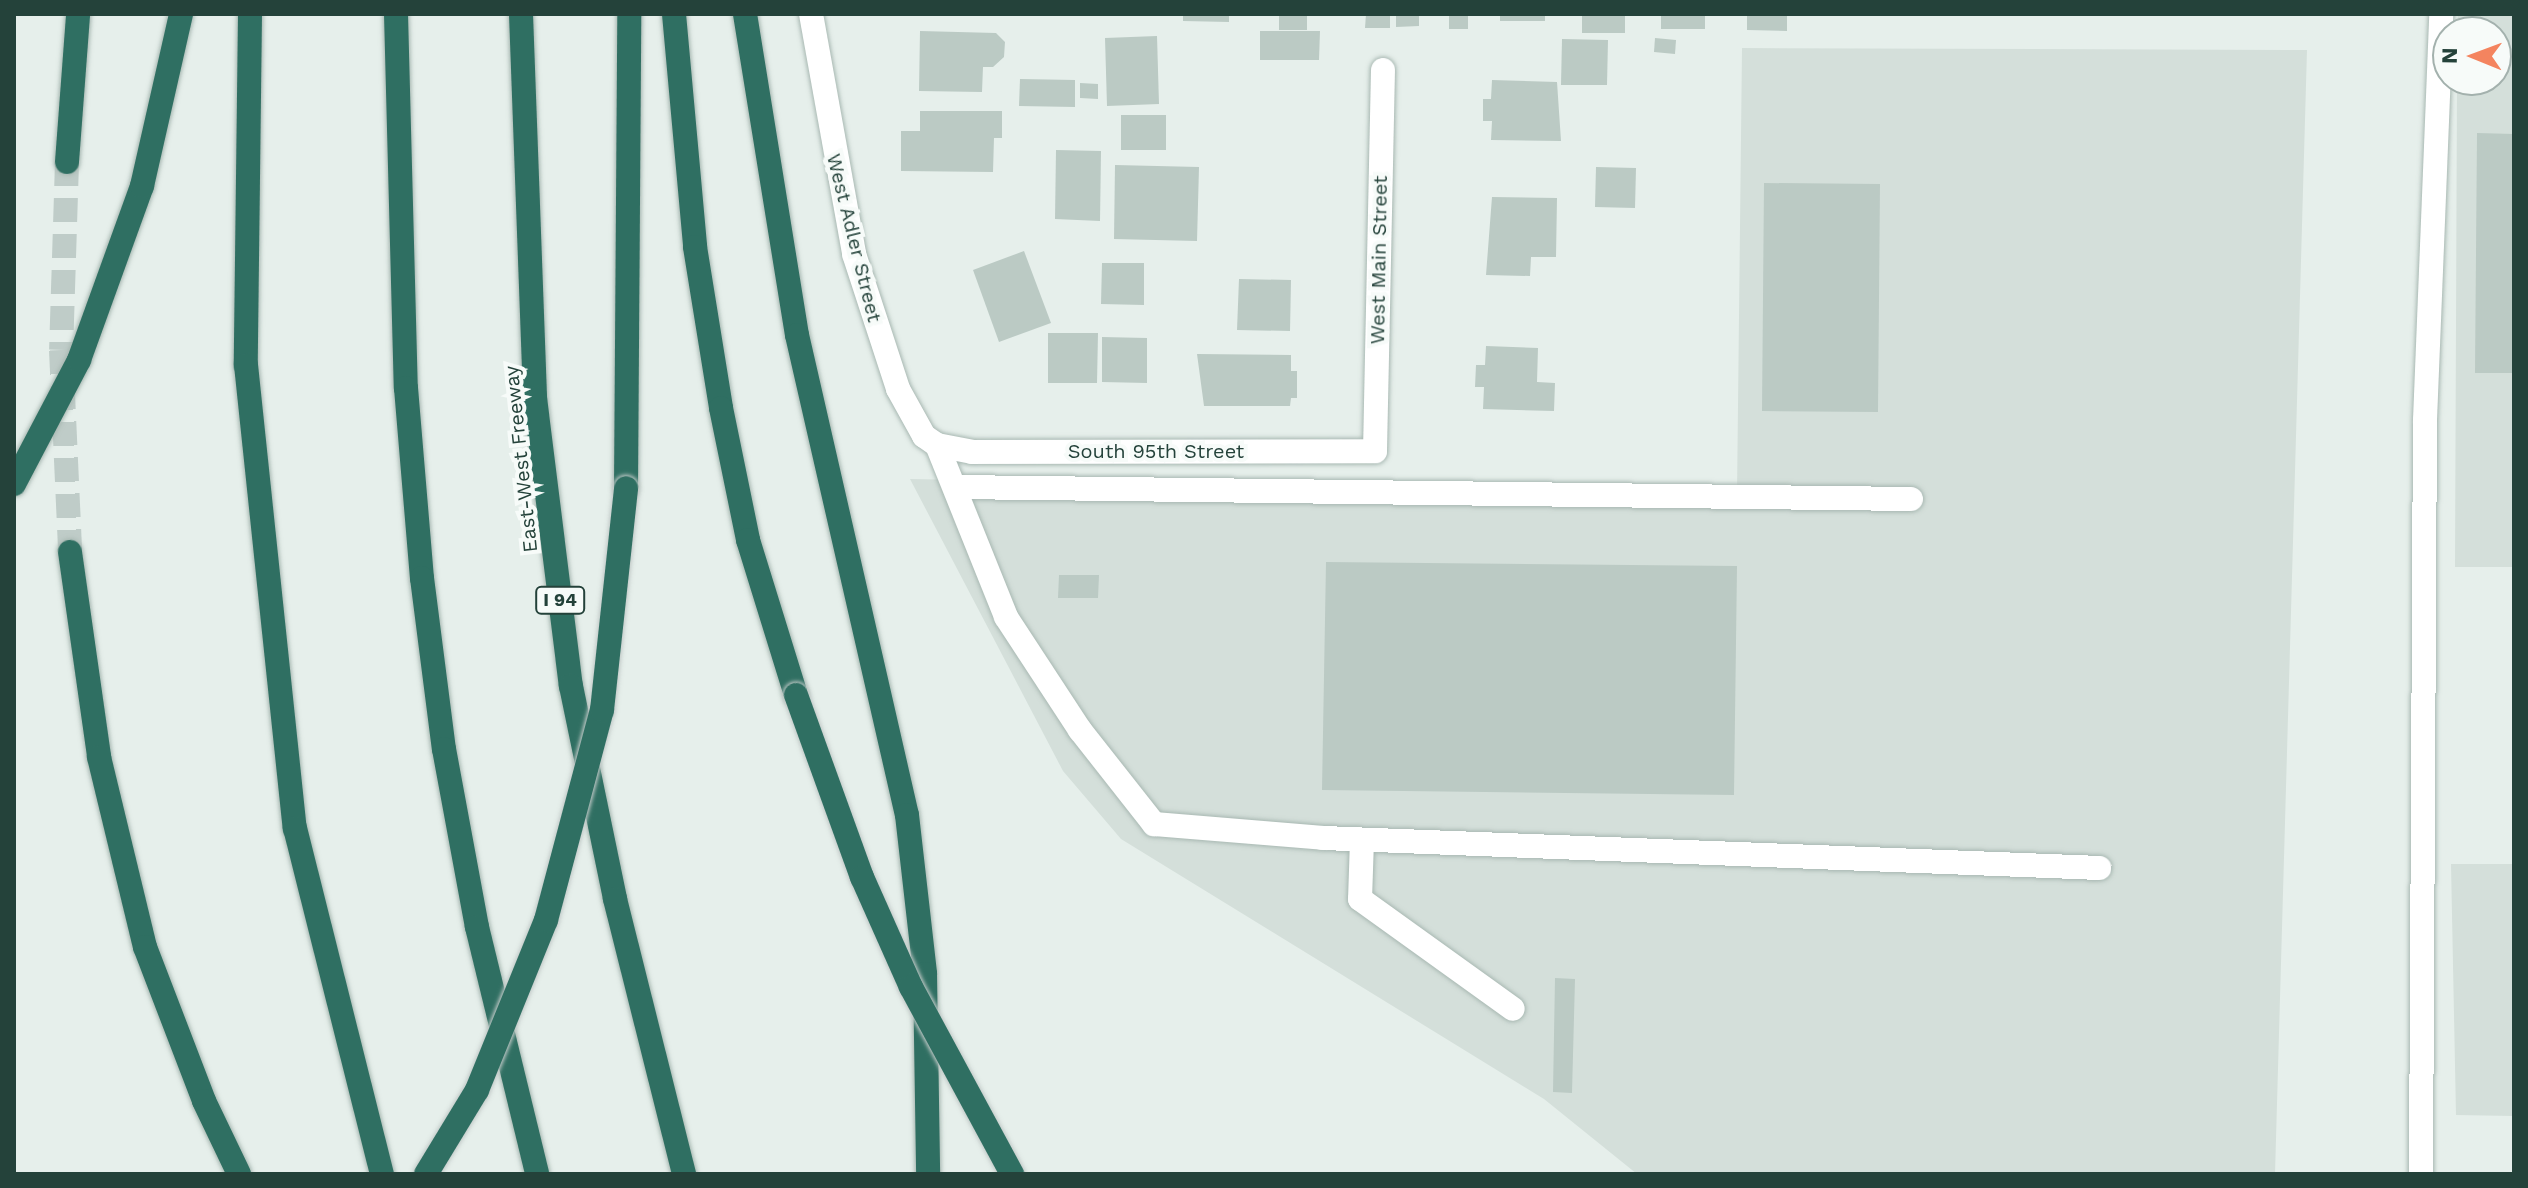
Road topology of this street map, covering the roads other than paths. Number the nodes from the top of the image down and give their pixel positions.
1 (78, 14) edge
2 (181, 14) edge
3 (250, 14) edge
4 (396, 14) edge
5 (521, 14) edge
6 (629, 14) edge
7 (674, 14) edge
8 (745, 14) edge
9 (811, 14) edge
10 (2441, 14) edge
11 (1383, 70) dead end
12 (67, 162) tunnel mouth
13 (937, 445) junction
14 (1375, 451) joint
15 (14, 484) edge
16 (955, 487) junction
17 (1911, 499) dead end
18 (70, 552) tunnel mouth
19 (1362, 840) junction
20 (2099, 868) dead end
21 (1513, 1009) dead end
22 (239, 1174) edge
23 (382, 1174) edge
24 (426, 1174) edge
25 (537, 1174) edge
26 (684, 1174) edge
27 (928, 1174) edge
28 (1012, 1174) edge
29 (2421, 1174) edge

1 - 12 highway
2 - 15 highway
3 - 23 highway
4 - 25 highway
5 - 26 highway, East-West Freeway / I 94
6 - 24 highway, bridge
7 - 28 highway, bridge
8 - 27 highway
9 - 13 street, West Adler Street
10 - 29 street
11 - 14 street, West Main Street
13 - 14 street, South 95th Street
13 - 16 street, West Adler Street
16 - 17 street
16 - 19 street, West Adler Street
18 - 22 highway
19 - 20 street
19 - 21 street

